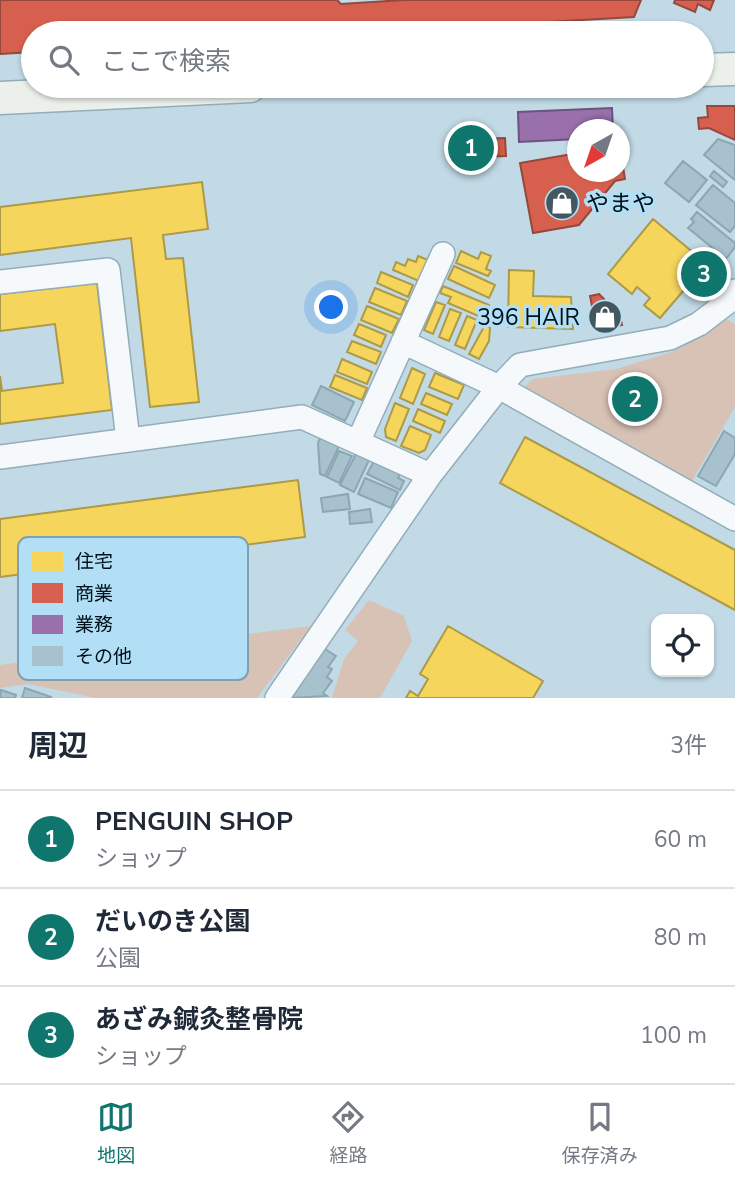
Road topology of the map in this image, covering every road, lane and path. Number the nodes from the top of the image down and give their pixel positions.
1 (735, 69) edge
2 (714, 70) edge
3 (21, 97) edge
4 (0, 98) edge
5 (443, 254) dead end
6 (0, 282) edge
7 (733, 299) edge
8 (403, 342) junction
9 (499, 387) junction
10 (128, 440) junction
11 (358, 442) junction
12 (0, 457) edge
13 (430, 475) junction
14 (735, 519) edge
15 (277, 698) edge

1 - 2 street
3 - 4 street
5 - 8 street
6 - 10 street
7 - 9 street
8 - 9 street
8 - 11 street
9 - 13 street
9 - 14 street
10 - 11 street
10 - 12 street
11 - 13 street
13 - 15 street

